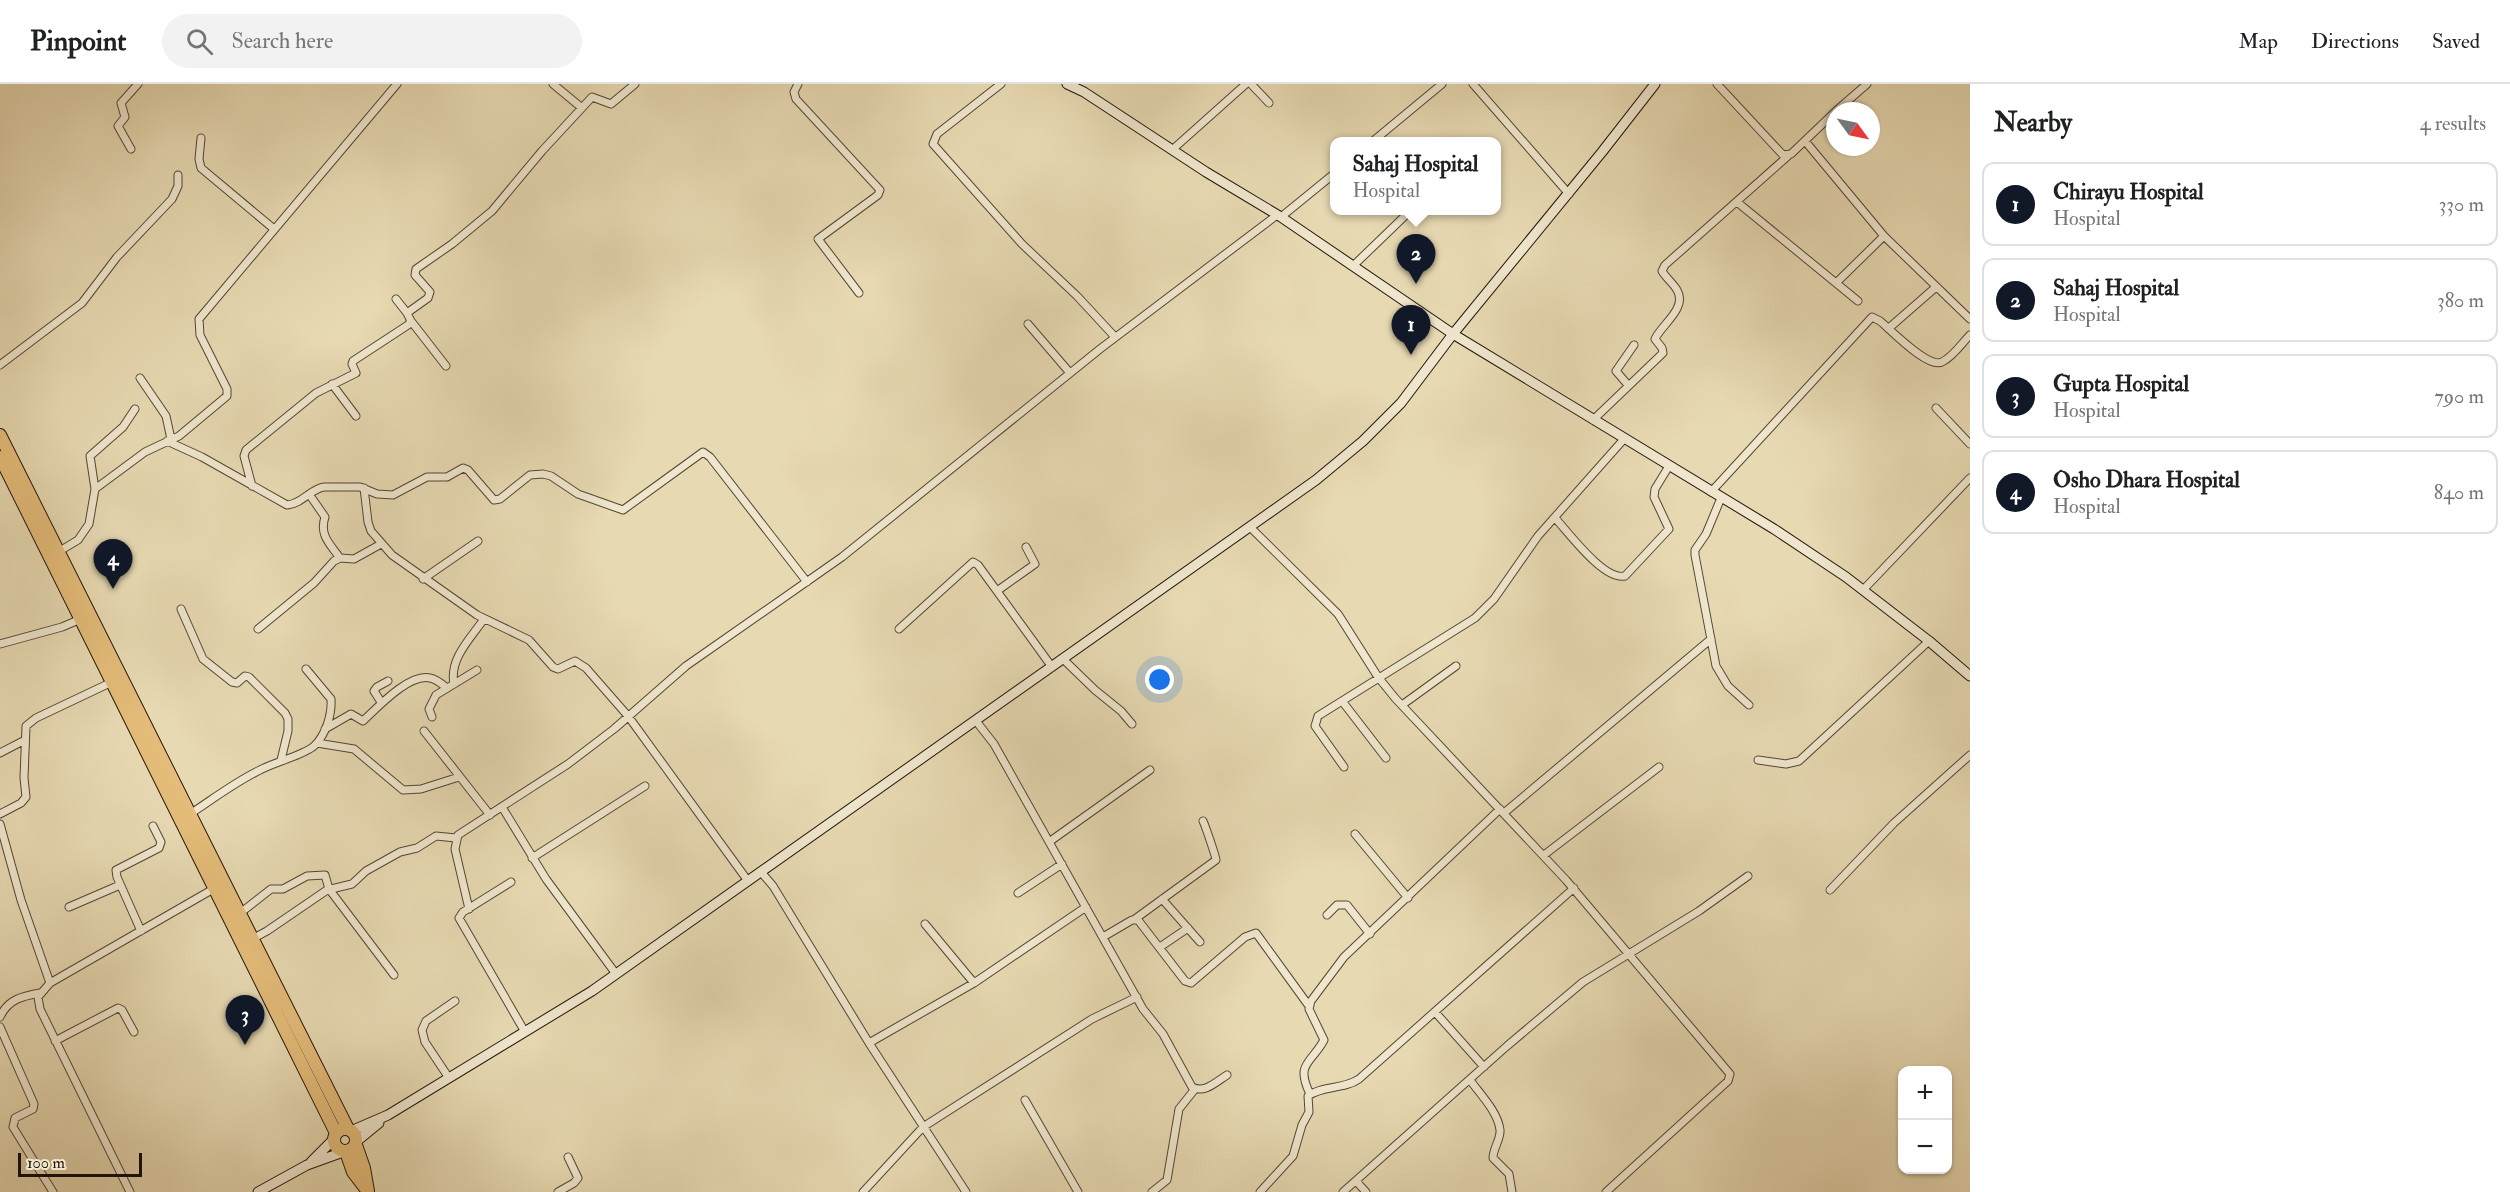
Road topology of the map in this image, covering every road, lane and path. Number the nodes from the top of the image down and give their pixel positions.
1 (139, 84) edge
2 (397, 84) edge
3 (554, 84) edge
4 (635, 84) edge
5 (798, 84) edge
6 (1001, 84) edge
7 (1067, 84) edge
8 (1442, 84) edge
9 (1473, 84) edge
10 (1655, 84) edge
11 (1717, 84) edge
12 (1867, 84) edge
13 (1245, 85) edge
14 (1847, 102) edge
15 (1269, 103) dead end
16 (582, 108) junction
17 (1826, 121) edge
18 (1377, 137) edge
19 (201, 138) dead end
20 (1805, 141) junction
21 (131, 149) dead end
22 (1172, 150) junction
23 (1788, 156) junction
24 (178, 176) dead end
25 (1330, 177) edge
26 (1569, 194) junction
27 (1737, 202) junction
28 (1405, 215) edge
29 (1279, 216) junction
30 (274, 229) junction
31 (1884, 236) junction
32 (1353, 266) junction
33 (1836, 283) junction
34 (1936, 287) junction
35 (859, 292) dead end
36 (396, 299) dead end
37 (1858, 301) dead end
38 (407, 313) junction
39 (1970, 319) edge
40 (411, 321) junction
41 (1028, 324) dead end
42 (1889, 328) junction
43 (1453, 334) junction
44 (1970, 335) edge
45 (1115, 338) junction
46 (1634, 345) dead end
47 (0, 365) edge
48 (446, 366) dead end
49 (1071, 373) junction
50 (140, 378) dead end
51 (332, 384) junction
52 (1628, 385) junction
53 (1936, 408) dead end
54 (135, 409) dead end
55 (356, 416) dead end
56 (1593, 420) junction
57 (0, 435) edge
58 (1624, 439) junction
59 (169, 440) junction
60 (1970, 444) edge
61 (0, 457) edge
62 (1669, 466) junction
63 (1970, 478) edge
64 (252, 486) junction
65 (364, 488) junction
66 (95, 489) junction
67 (1711, 492) junction
68 (309, 494) junction
69 (1721, 498) junction
70 (1555, 518) junction
71 (1250, 527) junction
72 (478, 542) dead end
73 (381, 544) junction
74 (1026, 547) dead end
75 (58, 552) junction
76 (340, 558) junction
77 (423, 579) junction
78 (807, 582) junction
79 (1863, 590) junction
80 (997, 591) junction
81 (181, 609) dead end
82 (85, 617) junction
83 (484, 619) junction
84 (899, 628) dead end
85 (258, 629) dead end
86 (1711, 639) junction
87 (1929, 641) junction
88 (0, 644) edge
89 (1063, 659) junction
90 (1456, 666) dead end
91 (1052, 667) junction
92 (306, 669) dead end
93 (477, 670) dead end
94 (1970, 676) edge
95 (1378, 677) junction
96 (388, 681) dead end
97 (112, 682) junction
98 (450, 686) junction
99 (1342, 701) junction
100 (381, 702) junction
101 (1402, 705) junction
102 (1749, 705) dead end
103 (628, 716) junction
104 (432, 717) dead end
105 (976, 721) junction
106 (1132, 724) dead end
107 (326, 729) junction
108 (424, 730) dead end
109 (26, 740) junction
110 (316, 743) junction
111 (0, 753) edge
112 (1970, 755) edge
113 (1386, 758) dead end
114 (281, 760) junction
115 (1758, 760) dead end
116 (1344, 767) dead end
117 (1659, 767) dead end
118 (1150, 770) dead end
119 (459, 777) junction
120 (645, 786) dead end
121 (502, 807) junction
122 (1502, 811) junction
123 (0, 814) edge
124 (190, 814) junction
125 (490, 815) junction
126 (1203, 821) dead end
127 (0, 824) edge
128 (153, 826) dead end
129 (1355, 834) dead end
130 (456, 838) junction
131 (1049, 842) junction
132 (1544, 855) junction
133 (532, 858) junction
134 (1062, 864) junction
135 (761, 872) junction
136 (1748, 876) dead end
137 (748, 881) junction
138 (511, 882) dead end
139 (120, 885) junction
140 (214, 888) junction
141 (1574, 888) junction
142 (329, 889) junction
143 (1830, 890) dead end
144 (1018, 893) dead end
145 (1408, 898) junction
146 (1162, 899) junction
147 (69, 907) dead end
148 (1086, 908) junction
149 (469, 909) junction
150 (239, 914) junction
151 (1327, 915) dead end
152 (1135, 919) junction
153 (925, 924) dead end
154 (1188, 928) junction
155 (141, 931) junction
156 (1370, 934) junction
157 (1103, 937) junction
158 (252, 939) junction
159 (1200, 942) dead end
160 (1160, 947) junction
161 (1630, 953) junction
162 (616, 974) junction
163 (394, 975) dead end
164 (50, 983) junction
165 (974, 983) junction
166 (40, 993) junction
167 (1137, 998) junction
168 (455, 1001) dead end
169 (1309, 1006) junction
170 (1435, 1012) junction
171 (0, 1017) edge
172 (0, 1027) edge
173 (134, 1032) dead end
174 (525, 1032) junction
175 (55, 1041) junction
176 (869, 1043) junction
177 (1484, 1067) junction
178 (1227, 1075) dead end
179 (449, 1078) junction
180 (1470, 1080) junction
181 (1195, 1089) junction
182 (1310, 1094) junction
183 (1025, 1100) dead end
184 (923, 1127) junction
185 (346, 1140) junction
186 (568, 1157) dead end
187 (307, 1166) junction
188 (1356, 1181) junction
189 (964, 1191) edge
190 (53, 1192) edge
191 (130, 1192) edge
192 (258, 1192) edge
193 (368, 1192) edge
194 (558, 1192) edge
195 (863, 1192) edge
196 (1078, 1192) edge
197 (1152, 1192) edge
198 (1260, 1192) edge
199 (1343, 1192) edge
200 (1366, 1192) edge
201 (1512, 1192) edge
202 (1606, 1192) edge

1 - 21 street
2 - 30 street
3 - 16 street
4 - 16 street
5 - 35 street
6 - 45 street
7 - 22 street
8 - 18 street
9 - 26 street
10 - 26 street
11 - 23 street
12 - 14 street
13 - 15 street
13 - 22 street
16 - 38 street
17 - 20 street
19 - 30 street
20 - 23 street
20 - 31 street
22 - 29 street
23 - 27 street
24 - 47 street
25 - 29 street
26 - 43 street
27 - 33 street
27 - 52 street
28 - 32 street
29 - 32 street
29 - 45 street
30 - 59 street
31 - 33 street
31 - 34 street
32 - 43 street
33 - 37 street
34 - 39 street
34 - 42 street
36 - 38 street
38 - 40 street
40 - 48 street
40 - 51 street
41 - 49 street
42 - 44 street
42 - 67 street
43 - 56 street
43 - 71 street
45 - 49 street
46 - 52 street
49 - 78 street
50 - 59 street
51 - 55 street
51 - 64 street
52 - 56 street
53 - 60 street
54 - 66 street
56 - 58 street
57 - 75 highway
58 - 62 street
58 - 70 street
59 - 64 street
59 - 66 street
61 - 82 highway
62 - 67 street
62 - 70 street
63 - 79 street
64 - 68 street
65 - 68 street
65 - 73 street
65 - 78 street
66 - 75 street
67 - 69 street
68 - 76 street
69 - 79 street
69 - 86 street
70 - 95 street
71 - 89 street
71 - 95 street
72 - 77 street
73 - 76 street
73 - 77 street
74 - 80 street
75 - 82 highway
76 - 85 street
77 - 83 street
78 - 103 street
79 - 87 street
80 - 84 street
80 - 91 street
81 - 114 street
82 - 88 street
82 - 97 highway
82 - 124 highway
83 - 98 street
83 - 103 street
86 - 102 street
86 - 122 street
87 - 94 street
87 - 115 street
89 - 91 street
89 - 106 street
90 - 101 street
91 - 105 street
92 - 107 street
93 - 98 street
95 - 99 street
95 - 101 street
96 - 100 street
97 - 109 street
97 - 140 highway
98 - 100 street
98 - 104 street
99 - 113 street
99 - 116 street
100 - 107 street
101 - 122 street
103 - 121 street
103 - 137 street
105 - 131 street
105 - 135 street
107 - 110 street
108 - 119 street
109 - 111 street
109 - 123 street
110 - 114 street
110 - 119 street
112 - 143 street
114 - 124 street
117 - 132 street
118 - 131 street
119 - 125 street
120 - 133 street
121 - 125 street
121 - 133 street
122 - 132 street
122 - 145 street
124 - 150 highway
125 - 130 street
126 - 146 street
127 - 164 street
128 - 139 street
129 - 145 street
130 - 142 street
130 - 149 street
131 - 134 street
132 - 141 street
133 - 162 street
134 - 144 street
134 - 148 street
135 - 137 street
135 - 176 street
136 - 161 street
137 - 162 street
138 - 149 street
139 - 147 street
139 - 155 street
140 - 155 street
140 - 185 highway
141 - 161 street
141 - 170 street
142 - 150 street
142 - 158 street
142 - 163 street
145 - 156 street
146 - 152 street
146 - 154 street
148 - 157 street
148 - 165 street
149 - 174 street
150 - 158 highway
151 - 156 street
152 - 157 street
152 - 160 street
153 - 165 street
154 - 159 street
154 - 160 street
155 - 164 street
156 - 169 street
157 - 167 street
158 - 185 highway
160 - 169 street
161 - 177 street
161 - 202 street
162 - 174 street
164 - 166 street
165 - 176 street
166 - 171 street
166 - 175 street
167 - 181 street
167 - 184 street
168 - 179 street
169 - 182 street
170 - 177 street
170 - 182 street
172 - 190 street
173 - 175 street
174 - 179 street
175 - 191 street
176 - 184 street
177 - 180 street
178 - 181 street
179 - 185 street
180 - 188 street
180 - 201 street
181 - 197 street
182 - 198 street
183 - 196 street
184 - 189 street
184 - 195 street
185 - 187 street
185 - 187 street
185 - 193 highway
186 - 194 street
187 - 192 street
188 - 199 street
188 - 200 street

